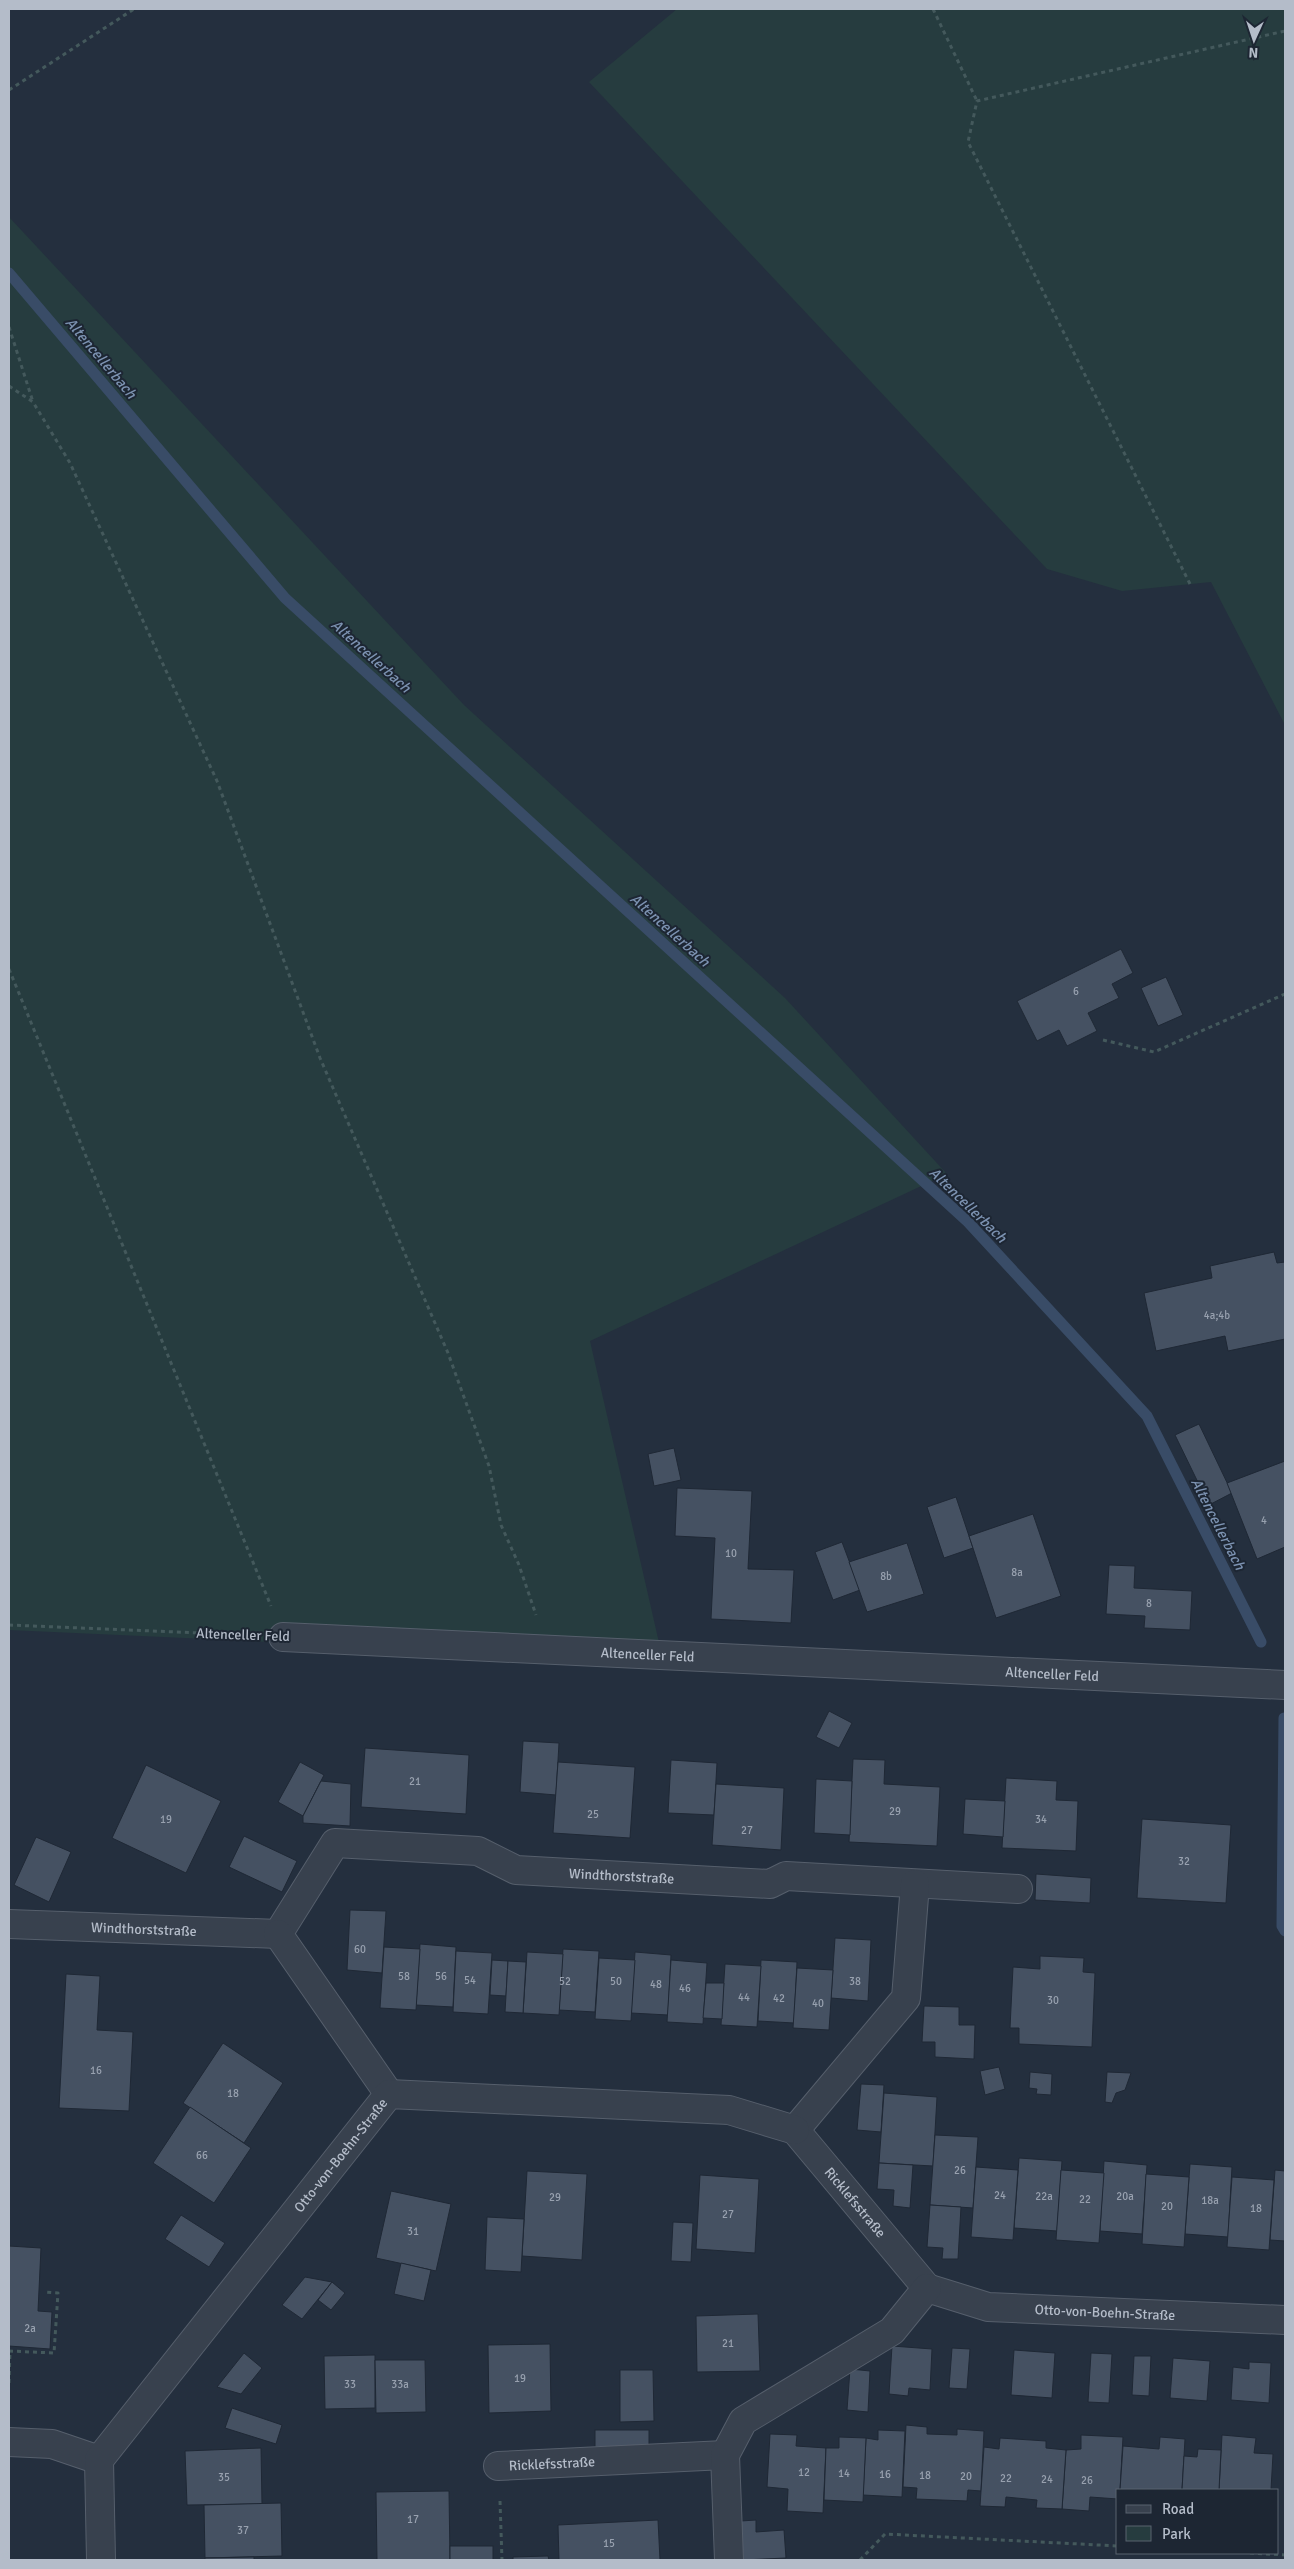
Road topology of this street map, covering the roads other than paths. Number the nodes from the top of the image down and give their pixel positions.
1 (283, 1637) road end
2 (1285, 1685) edge
3 (915, 1884) junction
4 (1018, 1889) dead end
5 (9, 1924) edge
6 (278, 1934) junction
7 (389, 2094) junction
8 (795, 2130) junction
9 (927, 2288) junction
10 (1285, 2320) edge
11 (9, 2442) edge
12 (725, 2455) junction
13 (99, 2460) junction
14 (498, 2466) road end
15 (101, 2560) edge
16 (729, 2560) edge

1 - 2 street, Altenceller Feld
3 - 4 street, Windthorststraße
3 - 6 street, Windthorststraße
3 - 8 street
5 - 6 street, Windthorststraße
6 - 7 street
7 - 8 street, Otto-von-Boehn-Straße
7 - 13 street, Otto-von-Boehn-Straße
8 - 9 street, Ricklefsstraße
9 - 10 street, Otto-von-Boehn-Straße
9 - 12 street
11 - 13 street
12 - 14 street, Ricklefsstraße
12 - 16 street
13 - 15 street

